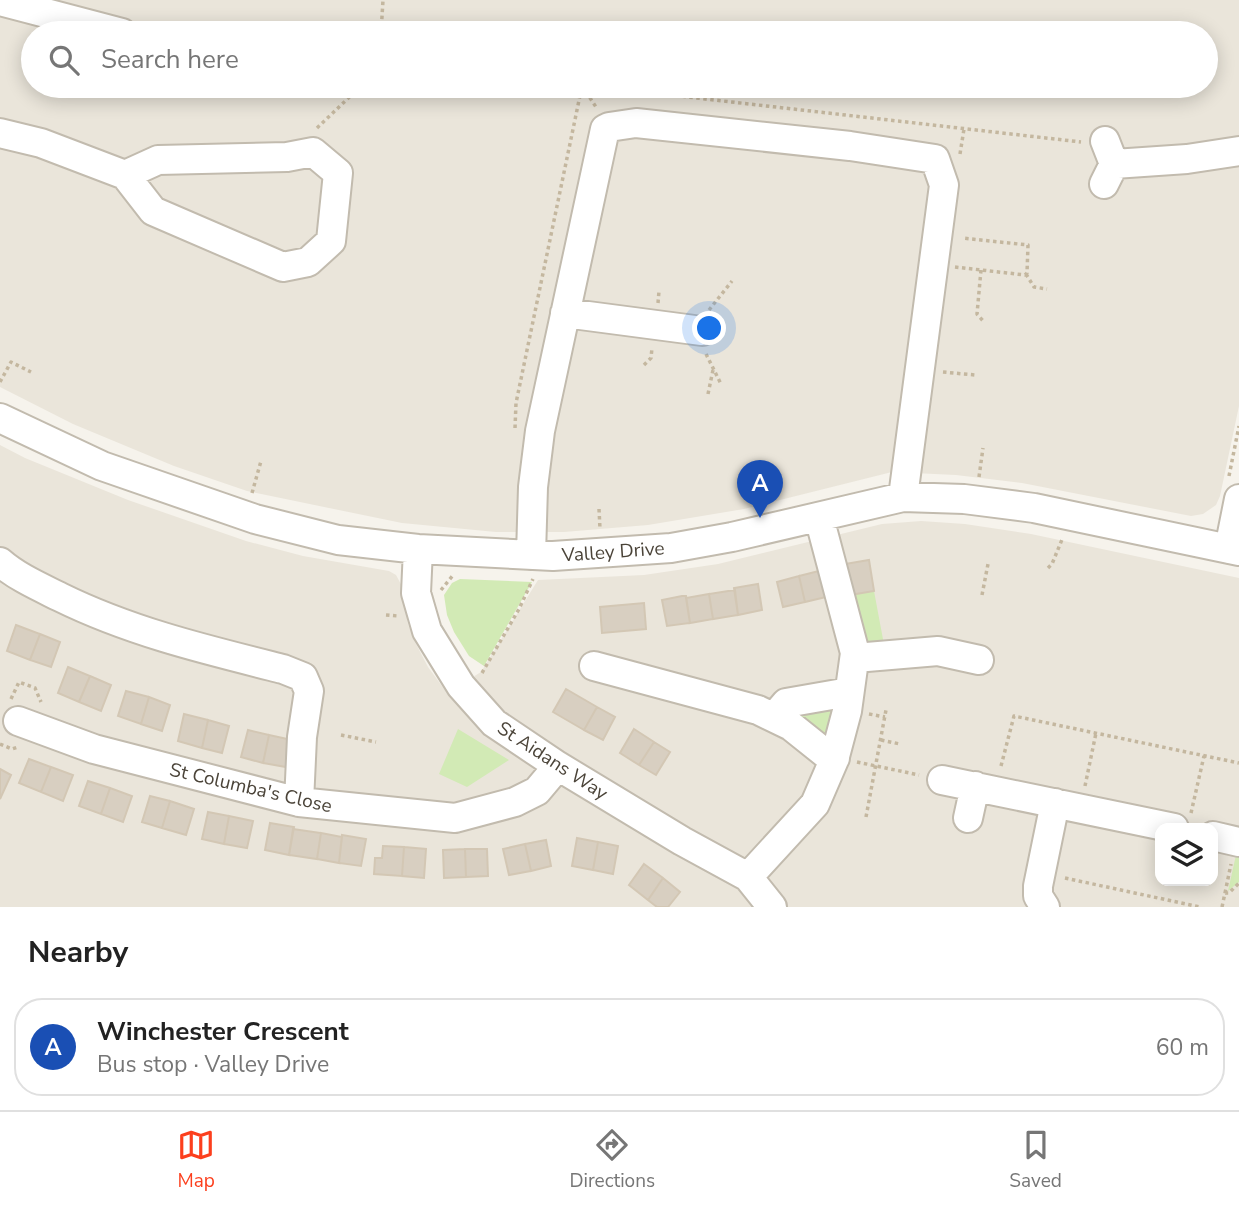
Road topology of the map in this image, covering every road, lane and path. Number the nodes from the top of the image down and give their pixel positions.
1 (383, 0) edge
2 (0, 1) edge
3 (76, 21) edge
4 (382, 21) edge
5 (348, 98) edge
6 (580, 98) edge
7 (590, 98) edge
8 (694, 98) edge
9 (593, 102) dead end
10 (771, 107) junction
11 (770, 114) dead end
12 (315, 130) dead end
13 (0, 132) edge
14 (1239, 151) edge
15 (1101, 158) joint
16 (125, 175) junction
17 (950, 236) dead end
18 (947, 267) dead end
19 (981, 270) junction
20 (1026, 274) junction
21 (732, 281) dead end
22 (1047, 289) dead end
23 (565, 313) junction
24 (984, 322) dead end
25 (702, 331) junction
26 (653, 342) dead end
27 (644, 365) dead end
28 (713, 370) junction
29 (936, 371) dead end
30 (31, 372) dead end
31 (975, 375) dead end
32 (0, 382) edge
33 (721, 384) dead end
34 (708, 394) dead end
35 (0, 418) edge
36 (1239, 426) edge
37 (515, 433) dead end
38 (983, 448) dead end
39 (1234, 452) dead end
40 (261, 461) dead end
41 (978, 485) dead end
42 (903, 497) junction
43 (260, 498) dead end
44 (1239, 499) edge
45 (599, 509) dead end
46 (819, 517) junction
47 (1053, 533) dead end
48 (608, 534) dead end
49 (1063, 535) junction
50 (1075, 538) dead end
51 (418, 550) junction
52 (1234, 550) edge
53 (0, 562) edge
54 (533, 564) junction
55 (988, 564) dead end
56 (1048, 568) dead end
57 (458, 573) dead end
58 (440, 595) dead end
59 (982, 595) dead end
60 (855, 658) junction
61 (979, 660) dead end
62 (594, 666) dead end
63 (478, 677) dead end
64 (849, 692) junction
65 (886, 710) dead end
66 (774, 717) junction
67 (18, 721) dead end
68 (1096, 733) junction
69 (341, 735) dead end
70 (881, 740) junction
71 (376, 741) dead end
72 (900, 744) dead end
73 (1204, 755) junction
74 (835, 757) junction
75 (1239, 763) edge
76 (558, 766) junction
77 (876, 766) junction
78 (1001, 766) dead end
79 (934, 778) joint
80 (975, 786) junction
81 (1083, 796) dead end
82 (299, 802) junction
83 (1055, 803) junction
84 (866, 817) dead end
85 (968, 818) dead end
86 (1182, 823) edge
87 (1218, 840) edge
88 (1235, 852) edge
89 (748, 877) junction
90 (1063, 877) dead end
91 (1239, 883) edge
92 (1225, 893) junction
93 (772, 907) edge
94 (1045, 907) edge
95 (1200, 907) edge
96 (1222, 907) edge

1 - 4 path
2 - 3 street
5 - 12 path
6 - 37 path
7 - 9 path
8 - 10 path
10 - 11 path
10 - 15 path
13 - 16 street
14 - 15 street
16 - 16 street
17 - 20 path
18 - 19 path
19 - 20 path
19 - 24 path
20 - 22 path
21 - 25 path
23 - 25 street
23 - 42 street
23 - 54 street
25 - 28 path
26 - 27 path
28 - 33 path
28 - 34 path
29 - 31 path
30 - 32 path
35 - 51 street, Valley Drive
36 - 39 path
38 - 41 path
40 - 43 path
42 - 46 street, Valley Drive
42 - 52 street, Valley Drive
44 - 52 street
45 - 48 path
46 - 54 street, Valley Drive
46 - 60 street
47 - 49 path
49 - 50 path
49 - 56 path
51 - 54 street, Valley Drive
51 - 76 street, St Aidans Way
53 - 82 street
54 - 63 path
55 - 59 path
57 - 58 path
60 - 61 street
60 - 64 street
62 - 66 street
64 - 66 street
64 - 74 street
65 - 70 path
66 - 74 street
67 - 82 street, St Columba's Close
68 - 73 path
68 - 78 path
68 - 81 path
69 - 71 path
70 - 72 path
70 - 77 path
73 - 75 path
73 - 86 path
74 - 77 path
74 - 89 street
76 - 82 street, St Columba's Close
76 - 89 street, St Aidans Way
77 - 79 path
77 - 84 path
79 - 80 street
80 - 83 street
80 - 85 street
83 - 86 street
83 - 94 street
87 - 88 street
88 - 92 path
89 - 93 street, St Aidans Way
90 - 95 path
91 - 92 path
92 - 96 path

